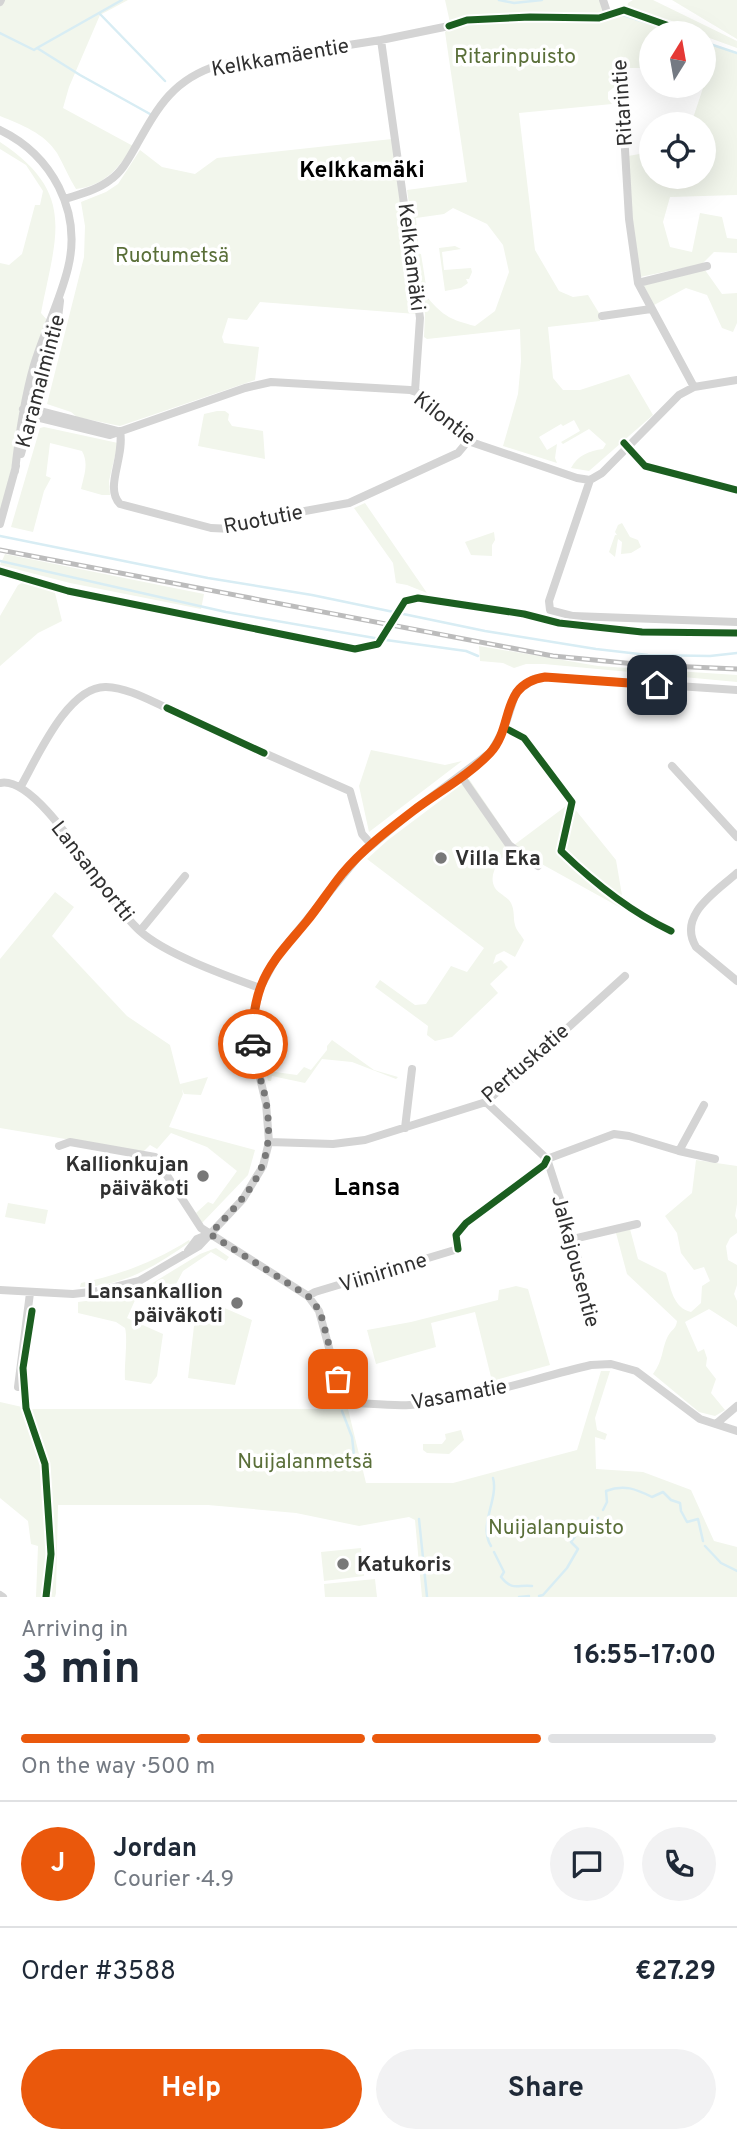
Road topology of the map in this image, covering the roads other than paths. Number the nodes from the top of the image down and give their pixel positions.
1 (603, 0) edge
2 (608, 15) dead end
3 (449, 26) dead end
4 (381, 40) junction
5 (622, 98) dead end
6 (0, 130) edge
7 (65, 199) junction
8 (707, 266) dead end
9 (638, 283) junction
10 (61, 290) junction
11 (651, 309) junction
12 (601, 316) dead end
13 (737, 380) edge
14 (694, 387) junction
15 (415, 391) junction
16 (23, 409) junction
17 (33, 412) junction
18 (120, 431) junction
19 (468, 441) junction
20 (15, 471) junction
21 (590, 480) junction
22 (0, 524) edge
23 (737, 622) edge
24 (737, 690) edge
25 (167, 708) dead end
26 (264, 753) dead end
27 (672, 766) dead end
28 (461, 776) junction
29 (4, 782) edge
30 (21, 786) junction
31 (737, 837) edge
32 (371, 844) junction
33 (538, 866) dead end
34 (737, 873) edge
35 (185, 876) dead end
36 (140, 931) junction
37 (625, 976) dead end
38 (737, 981) edge
39 (260, 988) junction
40 (412, 1069) dead end
41 (486, 1102) junction
42 (704, 1105) dead end
43 (405, 1128) junction
44 (269, 1142) junction
45 (59, 1146) dead end
46 (679, 1151) junction
47 (547, 1159) junction
48 (715, 1160) dead end
49 (637, 1224) dead end
50 (210, 1234) junction
51 (573, 1239) junction
52 (458, 1249) dead end
53 (0, 1290) edge
54 (586, 1292) dead end
55 (30, 1293) junction
56 (308, 1296) junction
57 (18, 1387) dead end
58 (737, 1406) edge
59 (717, 1423) junction
60 (737, 1431) edge

1 - 2 street
3 - 4 street, Kelkkamäentie
4 - 7 street, Kelkkamäentie
4 - 15 street, Kelkkamäki
5 - 9 street, Ritarintie
6 - 7 street, Karamalmintie
7 - 10 street, Karamalmintie
8 - 9 street
9 - 11 street, Ritarintie
10 - 16 street, Karamalmintie
10 - 17 street, Karamalmintie
11 - 12 street
11 - 14 street, Ritarintie
13 - 14 street
14 - 21 street
15 - 18 street, Kilontie
15 - 19 street, Kilontie
16 - 17 street, Kilontie
16 - 20 street, Karamalmintie
17 - 18 street, Kilontie
17 - 20 street, Karamalmintie
18 - 19 street, Ruotutie
19 - 21 street, Kilontie
20 - 22 street, Karamalmintie
21 - 23 street
24 - 28 street
25 - 30 street
26 - 32 street
27 - 31 street
28 - 32 street
28 - 33 street
29 - 30 street, Lansanportti
30 - 36 street, Lansanportti
32 - 39 street
34 - 38 street
35 - 36 street
36 - 39 street, Lansanportti
37 - 41 street, Pertuskatie
39 - 44 street
40 - 43 street
41 - 43 street, Pertuskatie
41 - 47 street, Jalkajousentie
42 - 46 street
43 - 44 street, Pertuskatie
44 - 50 street
45 - 50 street, Vasamatie
46 - 47 street
46 - 48 street
47 - 51 street, Jalkajousentie
49 - 51 street
50 - 55 street
50 - 56 street, Vasamatie
51 - 54 street, Jalkajousentie
52 - 56 street, Viinirinne
53 - 55 street
55 - 57 street
56 - 59 street, Vasamatie
58 - 59 street
59 - 60 street, Vasamatie

